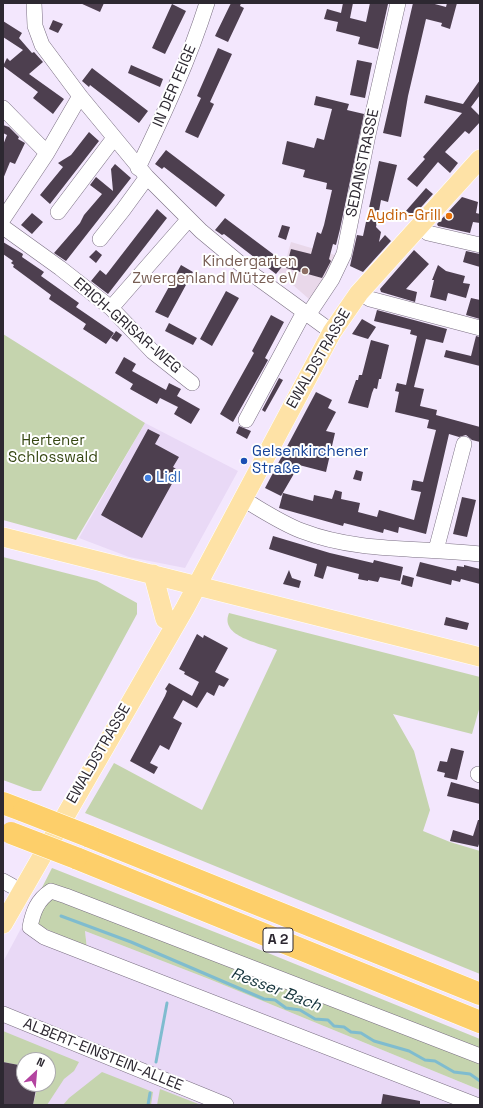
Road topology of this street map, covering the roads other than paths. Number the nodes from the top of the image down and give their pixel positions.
1 (34, 3) edge
2 (207, 3) edge
3 (398, 3) edge
4 (80, 96) junction
5 (3, 108) edge
6 (114, 138) junction
7 (47, 153) junction
8 (480, 159) edge
9 (143, 173) junction
10 (58, 212) dead end
11 (3, 219) edge
12 (188, 220) junction
13 (419, 226) junction
14 (3, 227) edge
15 (100, 239) dead end
16 (480, 245) edge
17 (359, 293) junction
18 (111, 308) junction
19 (306, 313) junction
20 (480, 328) edge
21 (332, 332) junction
22 (192, 383) dead end
23 (246, 420) dead end
24 (464, 444) dead end
25 (243, 499) junction
26 (3, 537) edge
27 (436, 550) junction
28 (480, 554) edge
29 (153, 574) junction
30 (196, 585) junction
31 (165, 619) junction
32 (480, 657) edge
33 (3, 803) edge
34 (7, 831) edge
35 (6, 889) edge
36 (3, 924) edge
37 (480, 994) edge
38 (3, 1014) edge
39 (480, 1022) edge
40 (480, 1056) edge
41 (226, 1105) edge
42 (476, 1105) edge

1 - 4 street
2 - 9 street, IN DER FEIGE
3 - 19 street, SEDANSTRASSE
4 - 6 street
4 - 7 street
5 - 7 street
6 - 9 street
6 - 10 street
7 - 11 street
8 - 13 main road, EWALDSTRASSE
9 - 12 street
9 - 15 street, IN DER FEIGE
12 - 18 street
12 - 19 street
13 - 16 street
13 - 17 main road, EWALDSTRASSE
14 - 18 street, ERICH-GRISAR-WEG
17 - 20 street
17 - 21 main road, EWALDSTRASSE
18 - 22 street, ERICH-GRISAR-WEG
19 - 21 street
19 - 23 street
21 - 25 main road, EWALDSTRASSE
24 - 27 street
25 - 27 street
25 - 30 main road, EWALDSTRASSE
26 - 29 main road
27 - 28 street
29 - 30 main road
29 - 31 main road
30 - 31 main road, EWALDSTRASSE
30 - 32 main road
30 - 36 main road, EWALDSTRASSE
31 - 35 main road, EWALDSTRASSE
33 - 37 highway, A 2, bridge
34 - 39 highway, A 2, bridge
38 - 41 street, ALBERT-EINSTEIN-ALLEE
40 - 42 street

